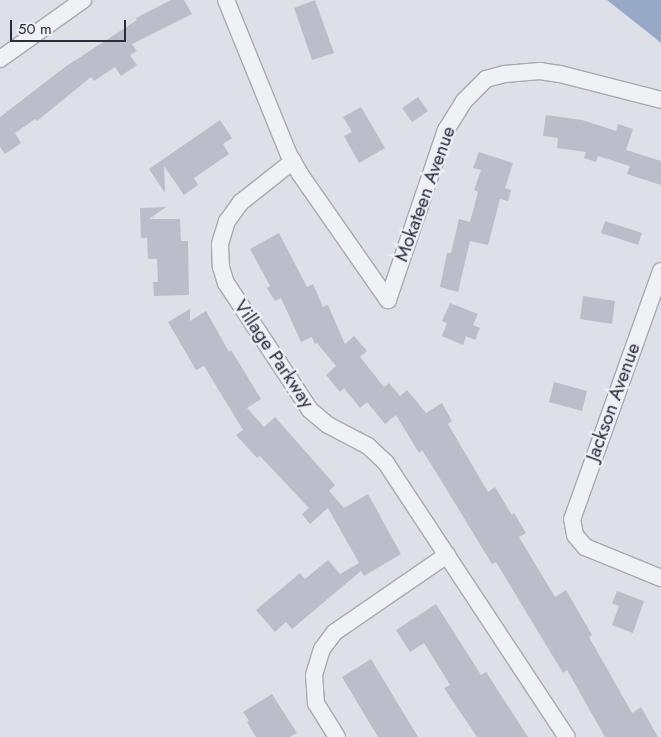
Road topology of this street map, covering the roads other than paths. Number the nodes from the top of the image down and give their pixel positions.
1 (83, 0) edge
2 (226, 0) edge
3 (0, 59) edge
4 (661, 100) edge
5 (293, 161) junction
6 (661, 271) edge
7 (447, 555) junction
8 (661, 578) edge
9 (337, 737) edge
10 (568, 737) edge

1 - 3 street
2 - 5 street
4 - 5 street, Mokateen Avenue
5 - 7 street, Village Parkway
6 - 8 street, Jackson Avenue
7 - 9 street
7 - 10 street, Village Parkway

